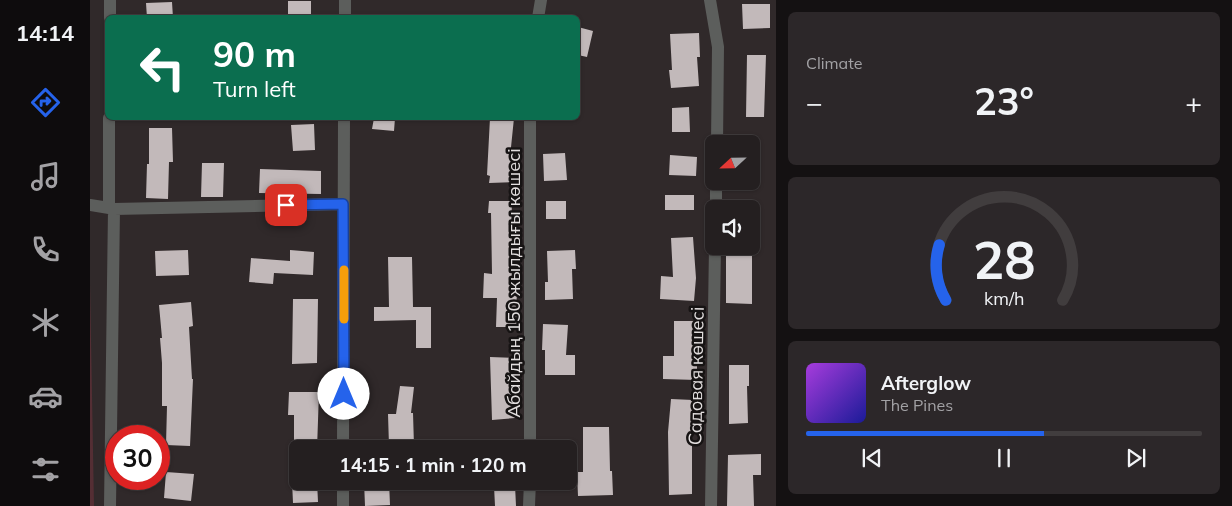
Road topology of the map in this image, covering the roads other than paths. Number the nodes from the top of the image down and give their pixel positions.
1 (110, 0) edge
2 (345, 0) edge
3 (541, 0) edge
4 (710, 0) edge
5 (110, 15) edge
6 (345, 15) edge
7 (538, 15) edge
8 (110, 120) edge
9 (344, 120) edge
10 (530, 120) edge
11 (717, 135) edge
12 (343, 204) junction
13 (90, 205) edge
14 (112, 208) junction
15 (715, 255) edge
16 (344, 440) edge
17 (530, 440) edge
18 (343, 490) edge
19 (530, 490) edge
20 (110, 506) edge
21 (343, 506) edge
22 (529, 506) edge
23 (711, 506) edge

1 - 5 street
2 - 6 street
3 - 7 street
4 - 11 street
8 - 14 street
9 - 12 street
10 - 17 street, Абайдың 150 жылдығы көшесі
12 - 14 street
12 - 16 street
13 - 14 street
14 - 20 street
15 - 23 street, Садовая көшесі
18 - 21 street
19 - 22 street

